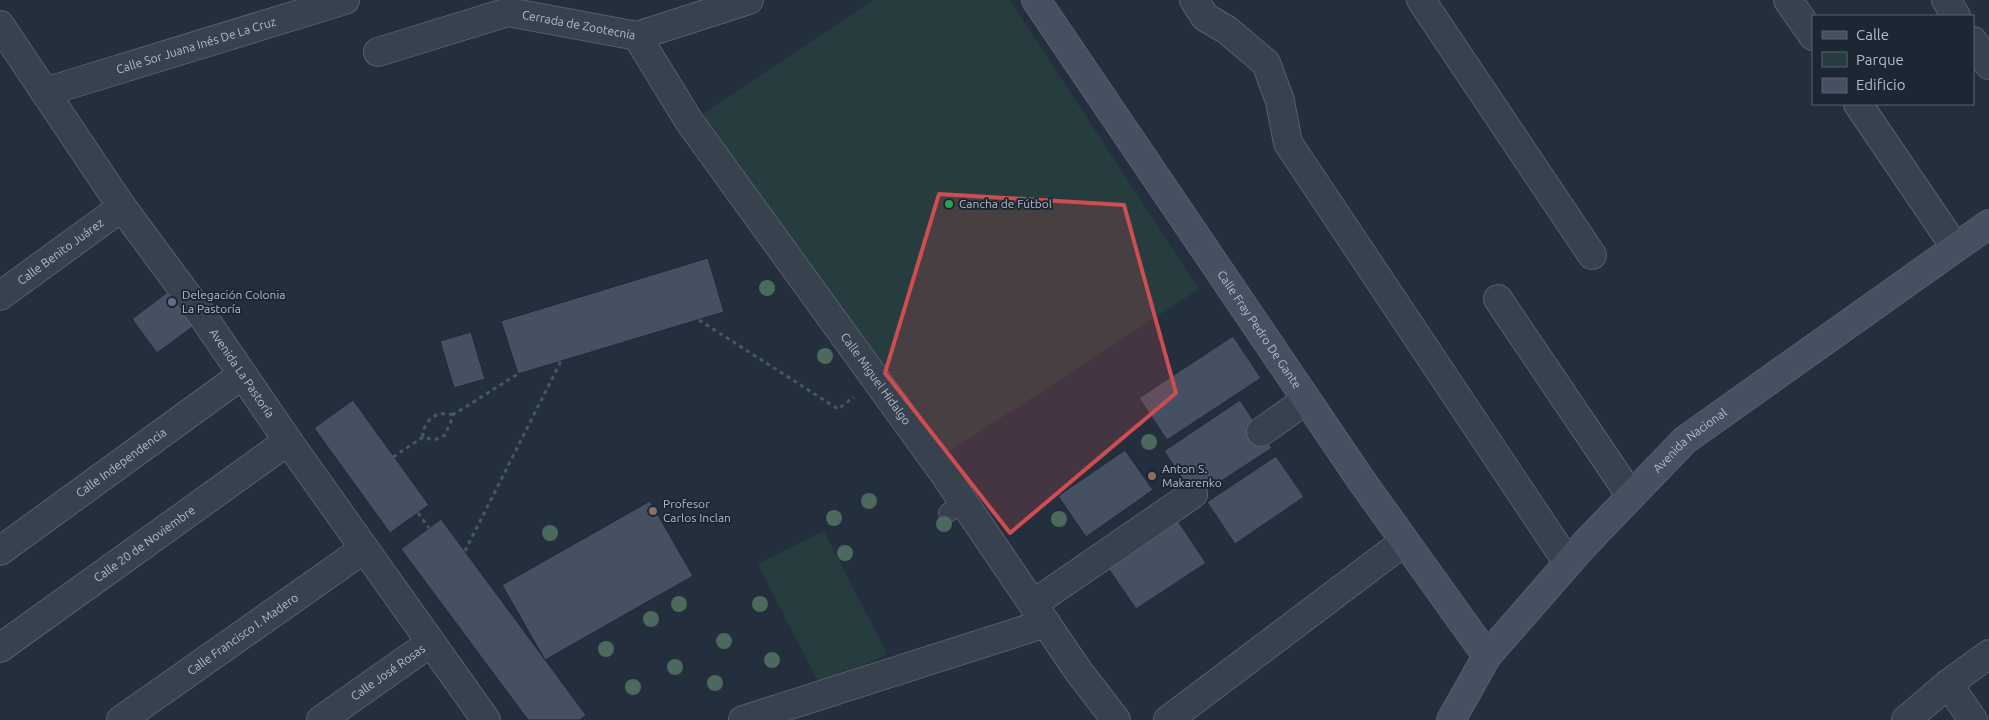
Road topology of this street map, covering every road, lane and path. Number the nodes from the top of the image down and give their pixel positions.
1 (345, 0) edge
2 (749, 0) edge
3 (1036, 0) edge
4 (1194, 0) edge
5 (1421, 0) edge
6 (1788, 0) edge
7 (1946, 0) edge
8 (1955, 15) edge
9 (0, 25) edge
10 (1812, 35) edge
11 (637, 36) junction
12 (1974, 42) edge
13 (378, 52) dead end
14 (8, 55) edge
15 (1989, 65) edge
16 (46, 92) junction
17 (1859, 105) edge
18 (122, 207) junction
19 (1989, 224) edge
20 (1955, 247) junction
21 (1592, 255) dead end
22 (0, 296) edge
23 (1498, 299) dead end
24 (699, 320) dead end
25 (561, 361) dead end
26 (518, 374) dead end
27 (242, 375) junction
28 (855, 397) dead end
29 (1306, 400) junction
30 (454, 414) junction
31 (1261, 432) dead end
32 (423, 437) junction
33 (288, 441) junction
34 (394, 456) dead end
35 (1192, 494) dead end
36 (1631, 496) junction
37 (418, 513) dead end
38 (429, 528) dead end
39 (1404, 542) junction
40 (364, 550) junction
41 (0, 551) edge
42 (465, 551) dead end
43 (1568, 563) junction
44 (1039, 614) junction
45 (430, 642) junction
46 (0, 648) edge
47 (1989, 654) edge
48 (1486, 656) junction
49 (1948, 684) junction
50 (1109, 719) edge
51 (121, 720) edge
52 (322, 720) edge
53 (486, 720) edge
54 (743, 720) edge
55 (1168, 720) edge
56 (1451, 720) edge
57 (1906, 720) edge
58 (1973, 720) edge

1 - 16 street, Calle Sor Juana Inés De La Cruz
2 - 11 street, Cerrada de Zootecnia
3 - 29 street, Calle Fray Pedro De Gante
4 - 43 street
5 - 21 street
6 - 10 street
7 - 8 street
9 - 14 street, Avenida La Pastoría
11 - 13 street, Cerrada de Zootecnia
11 - 44 street, Calle Miguel Hidalgo
12 - 15 street
14 - 16 street, Avenida La Pastoría
16 - 18 street, Avenida La Pastoría
17 - 20 street
18 - 22 street, Calle Benito Juárez
18 - 27 street, Avenida La Pastoría
19 - 20 street, Avenida Nacional
20 - 36 street, Avenida Nacional
23 - 36 street
24 - 28 path
25 - 42 path
26 - 30 path
27 - 33 street, Avenida La Pastoría
27 - 41 street, Calle Independencia
29 - 31 street
29 - 39 street, Calle Fray Pedro De Gante
30 - 32 path
30 - 32 path
32 - 34 path
33 - 40 street, Avenida La Pastoría
33 - 46 street, Calle 20 de Noviembre
35 - 44 street
36 - 43 street, Avenida Nacional
37 - 38 path
39 - 48 street, Calle Fray Pedro De Gante
39 - 55 street
40 - 45 street, Avenida La Pastoría
40 - 51 street, Calle Francisco I. Madero
43 - 48 street, Avenida Nacional
44 - 50 street, Calle Miguel Hidalgo
44 - 54 street
45 - 52 street, Calle José Rosas
45 - 53 street, Avenida La Pastoría
47 - 49 street
48 - 56 street, Avenida Nacional
49 - 57 street
49 - 58 street

